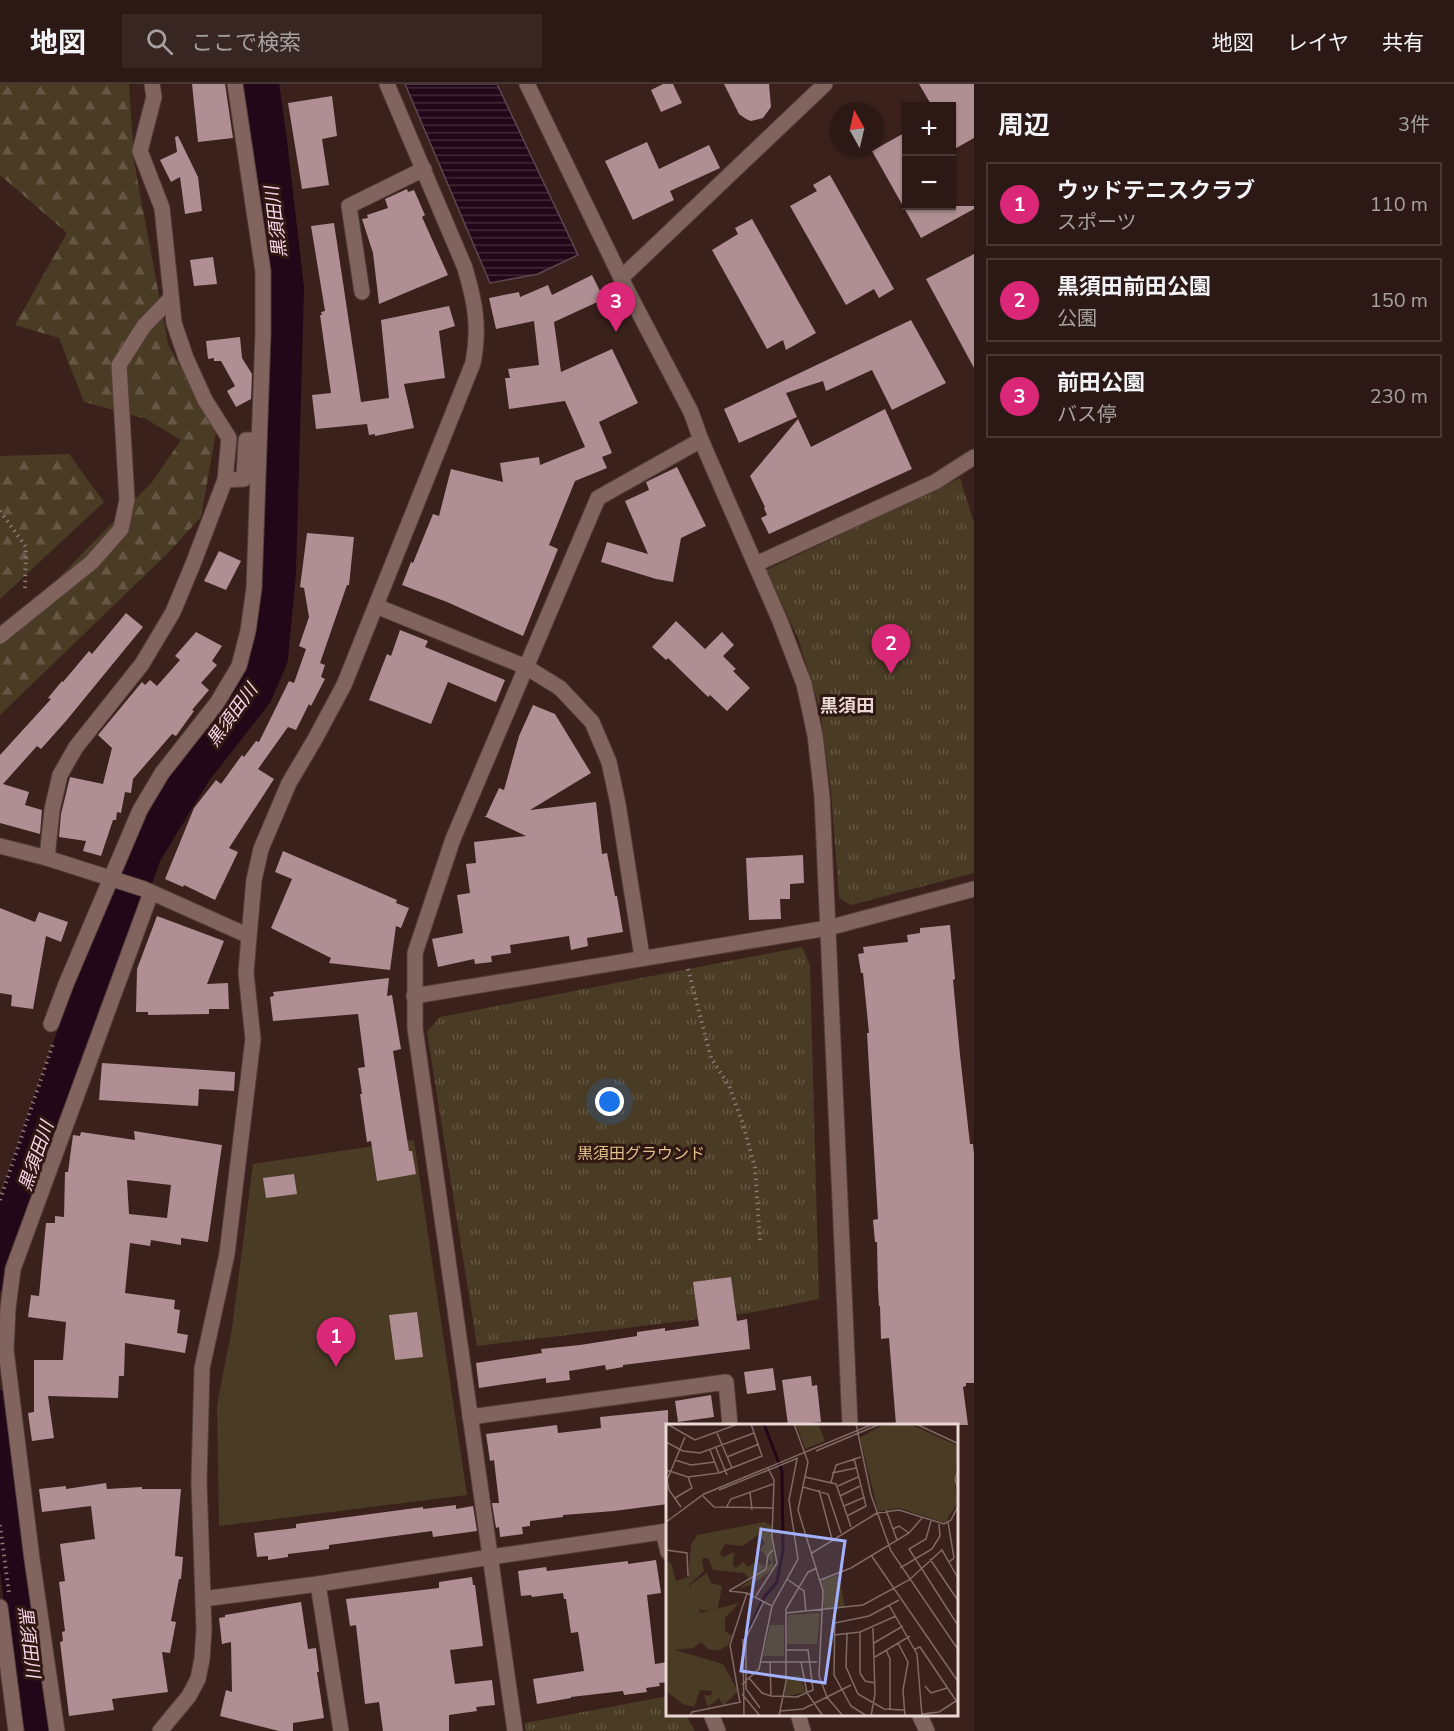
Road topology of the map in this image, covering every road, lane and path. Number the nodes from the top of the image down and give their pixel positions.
1 (152, 84) edge
2 (235, 84) edge
3 (387, 84) edge
4 (526, 84) edge
5 (825, 84) edge
6 (424, 169) junction
7 (621, 278) junction
8 (362, 292) dead end
9 (171, 298) junction
10 (258, 440) junction
11 (701, 440) junction
12 (974, 457) edge
13 (225, 480) junction
14 (0, 511) edge
15 (756, 564) junction
16 (376, 606) junction
17 (20, 621) junction
18 (0, 636) edge
19 (526, 668) junction
20 (0, 846) edge
21 (47, 858) junction
22 (111, 878) junction
23 (974, 889) edge
24 (148, 891) junction
25 (828, 928) junction
26 (249, 936) junction
27 (684, 952) junction
28 (642, 957) junction
29 (414, 996) junction
30 (51, 1024) joint
31 (0, 1200) edge
32 (760, 1241) dead end
33 (470, 1418) junction
34 (730, 1424) edge
35 (850, 1424) edge
36 (665, 1532) edge
37 (491, 1557) junction
38 (318, 1584) junction
39 (203, 1599) junction
40 (0, 1607) edge
41 (712, 1716) edge
42 (799, 1716) edge
43 (920, 1716) edge
44 (16, 1731) edge
45 (57, 1731) edge
46 (160, 1731) edge
47 (341, 1731) edge
48 (515, 1731) edge
49 (718, 1731) edge
50 (803, 1731) edge
51 (927, 1731) edge

1 - 9 street
2 - 10 street
3 - 6 street
4 - 7 street
5 - 7 street
6 - 8 street
6 - 16 street
7 - 11 street
9 - 13 street
9 - 17 street
10 - 13 street
10 - 22 street
11 - 15 street
11 - 19 street
12 - 15 street
13 - 21 street
14 - 17 path
15 - 25 street
16 - 19 street
16 - 26 street
17 - 18 street
19 - 28 street
19 - 29 street
20 - 21 street
21 - 22 street
22 - 24 street
22 - 30 street
23 - 25 street
24 - 26 street
24 - 45 street
25 - 27 street
25 - 35 street
26 - 39 street
27 - 28 street
27 - 32 path
28 - 29 street
29 - 33 street
30 - 31 path
33 - 34 street
33 - 37 street
36 - 37 street
37 - 38 street
37 - 48 street
38 - 39 street
38 - 47 street
39 - 46 street
40 - 44 street
41 - 49 street
42 - 50 street
43 - 51 street

